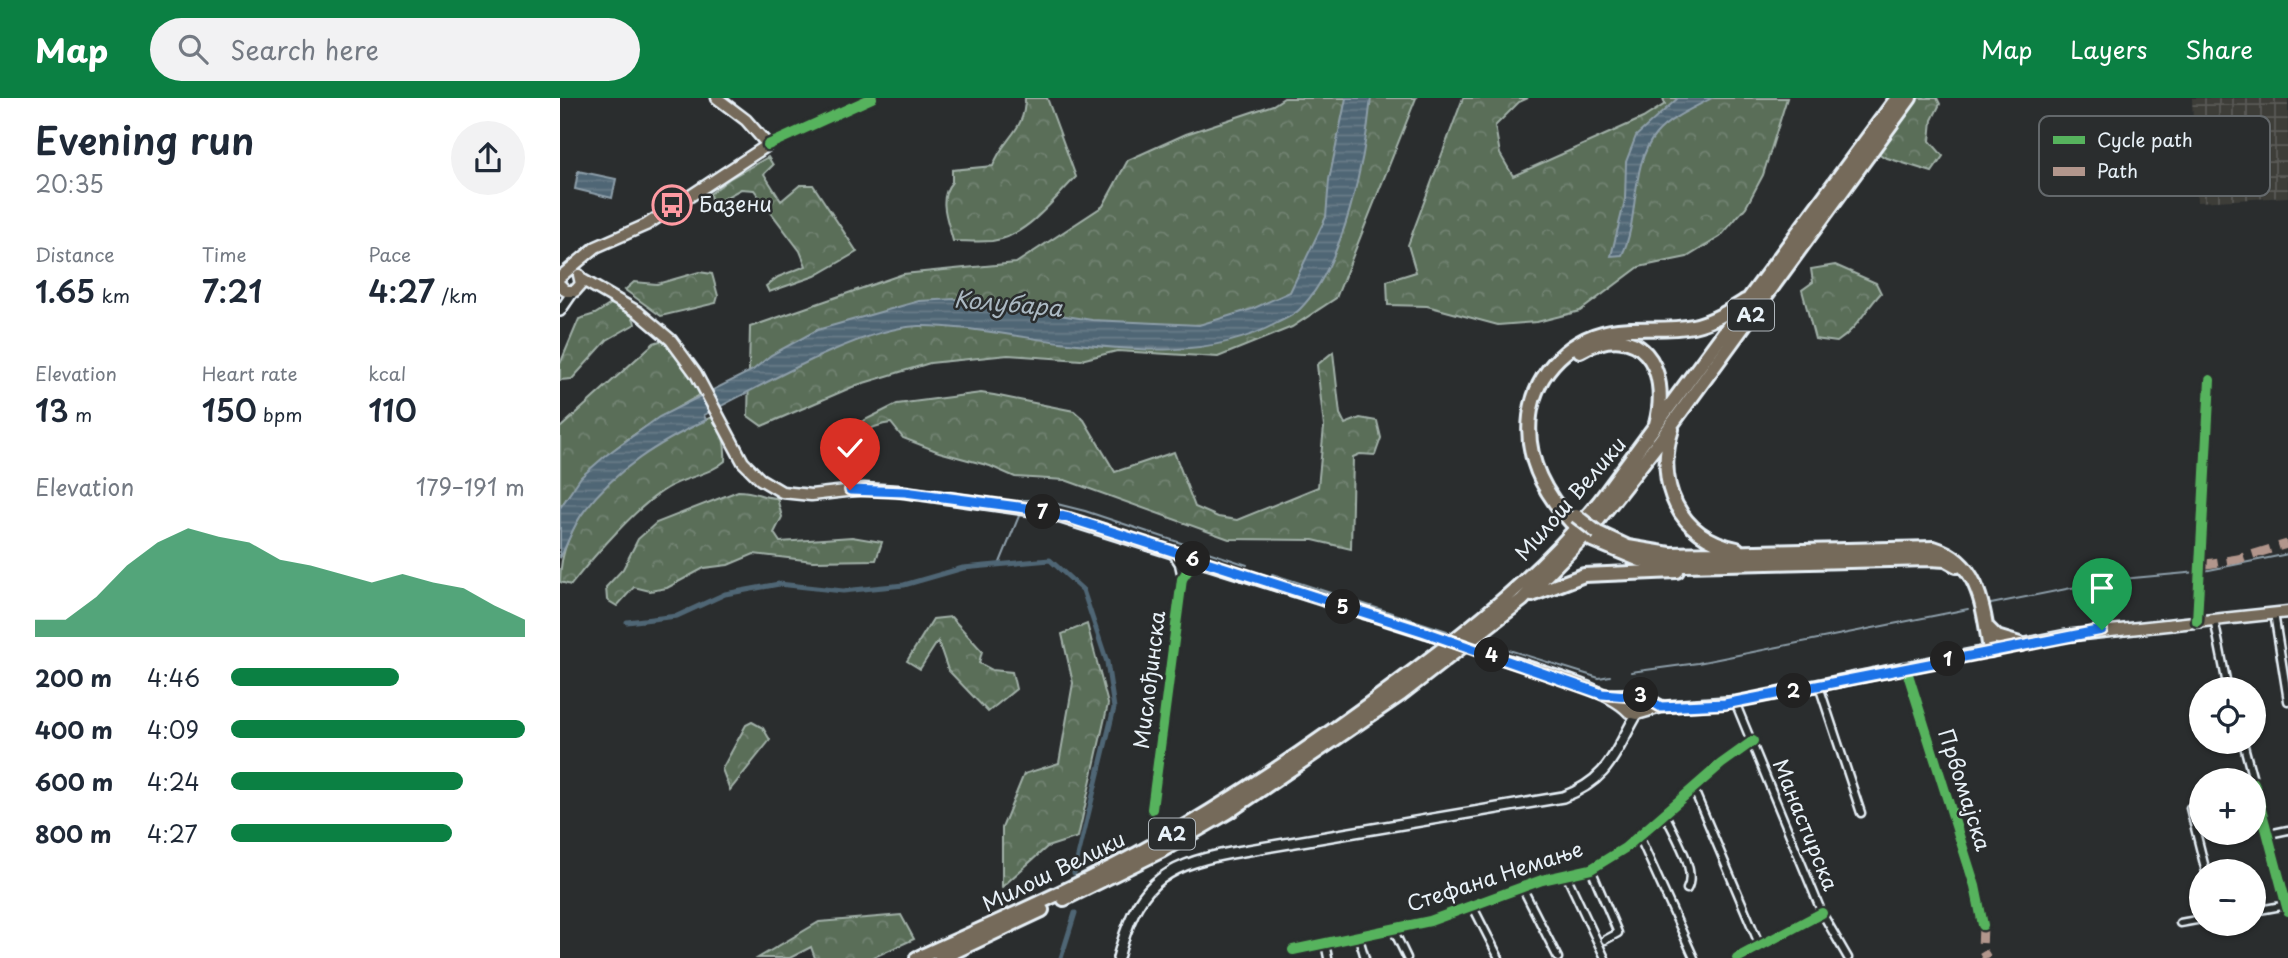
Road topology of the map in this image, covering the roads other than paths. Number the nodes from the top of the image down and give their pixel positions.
1 (717, 98) edge
2 (872, 98) edge
3 (1897, 98) edge
4 (1910, 98) edge
5 (768, 145) junction
6 (576, 275) junction
7 (561, 283) edge
8 (575, 291) junction
9 (611, 296) junction
10 (1751, 297) junction
11 (560, 303) edge
12 (560, 311) edge
13 (2210, 380) dead end
14 (1677, 416) junction
15 (1654, 431) junction
16 (1573, 519) junction
17 (1595, 536) junction
18 (1170, 551) junction
19 (1756, 551) junction
20 (1195, 560) junction
21 (1731, 565) junction
22 (1182, 579) junction
23 (1522, 600) junction
24 (2288, 612) edge
25 (2274, 613) junction
26 (2214, 619) junction
27 (2197, 621) junction
28 (1986, 625) junction
29 (2020, 644) junction
30 (1986, 651) junction
31 (1906, 668) junction
32 (2225, 677) edge
33 (1819, 686) junction
34 (1643, 697) junction
35 (2288, 701) edge
36 (1735, 702) junction
37 (1626, 704) junction
38 (1661, 707) junction
39 (1640, 712) junction
40 (1625, 739) junction
41 (1753, 741) junction
42 (1694, 790) junction
43 (1152, 809) dead end
44 (1861, 813) dead end
45 (1665, 814) junction
46 (2266, 825) edge
47 (2288, 831) edge
48 (2269, 834) junction
49 (1639, 836) junction
50 (1591, 869) junction
51 (1567, 877) junction
52 (1523, 889) junction
53 (1687, 889) dead end
54 (2287, 905) edge
55 (1473, 907) junction
56 (2266, 909) edge
57 (2288, 911) edge
58 (1822, 914) junction
59 (2189, 921) edge
60 (2180, 923) dead end
61 (1983, 925) dead end
62 (1393, 929) junction
63 (1358, 935) junction
64 (1605, 940) dead end
65 (1325, 943) junction
66 (1760, 946) junction
67 (1293, 950) dead end
68 (1119, 955) edge
69 (917, 958) edge
70 (941, 958) edge
71 (1328, 958) edge
72 (1365, 958) edge
73 (1406, 958) edge
74 (1499, 958) edge
75 (1558, 958) edge
76 (1605, 958) edge
77 (1694, 958) edge
78 (1737, 958) edge
79 (1848, 958) edge

1 - 5 main road
2 - 5 street
3 - 10 highway, Милош Велики / A2
4 - 14 highway, Милош Велики / A2
5 - 6 main road
6 - 7 main road
6 - 8 main road
6 - 9 main road
7 - 8 main road
7 - 11 main road
8 - 9 main road
8 - 12 main road
9 - 18 main road
10 - 15 highway, Милош Велики / A2
10 - 16 highway
13 - 27 street
14 - 19 highway
14 - 23 highway, Милош Велики / A2
15 - 16 highway
15 - 69 highway, Милош Велики / A2
16 - 17 highway, bridge
17 - 19 highway
17 - 21 highway
18 - 20 main road
18 - 22 street
19 - 28 highway
20 - 22 street, Мислођинска
20 - 37 main road, bridge
21 - 23 highway
21 - 30 highway
22 - 43 street, Мислођинска
23 - 70 highway, Милош Велики / A2
24 - 25 main road
25 - 26 main road
25 - 35 street
26 - 27 main road
26 - 32 street
27 - 29 main road
28 - 29 highway
28 - 30 highway
29 - 30 main road
30 - 31 main road
31 - 33 main road
31 - 61 street, Првомајска
33 - 36 main road
33 - 44 street
34 - 37 main road
34 - 38 main road
34 - 39 main road
36 - 38 main road
36 - 41 street, Манастирска
37 - 39 main road
37 - 40 main road
38 - 39 main road
39 - 40 main road
40 - 68 main road
41 - 42 street, Стефана Немање
41 - 58 street, Манастирска
42 - 45 street, Стефана Немање
42 - 66 street
45 - 49 street, Стефана Немање
45 - 53 street
46 - 48 street
47 - 48 street
48 - 54 street
49 - 50 street, Стефана Немање
49 - 77 street
50 - 51 street, Стефана Немање
50 - 64 street
51 - 52 street, Стефана Немање
51 - 76 street
52 - 55 street, Стефана Немање
52 - 75 street
54 - 56 street
54 - 57 street
55 - 62 street, Стефана Немање
55 - 74 street
58 - 66 street
58 - 79 street, Манастирска
59 - 60 street
62 - 63 street, Стефана Немање
62 - 73 street
63 - 65 street, Стефана Немање
63 - 72 street
65 - 67 street, Стефана Немање
65 - 71 street
66 - 78 street

